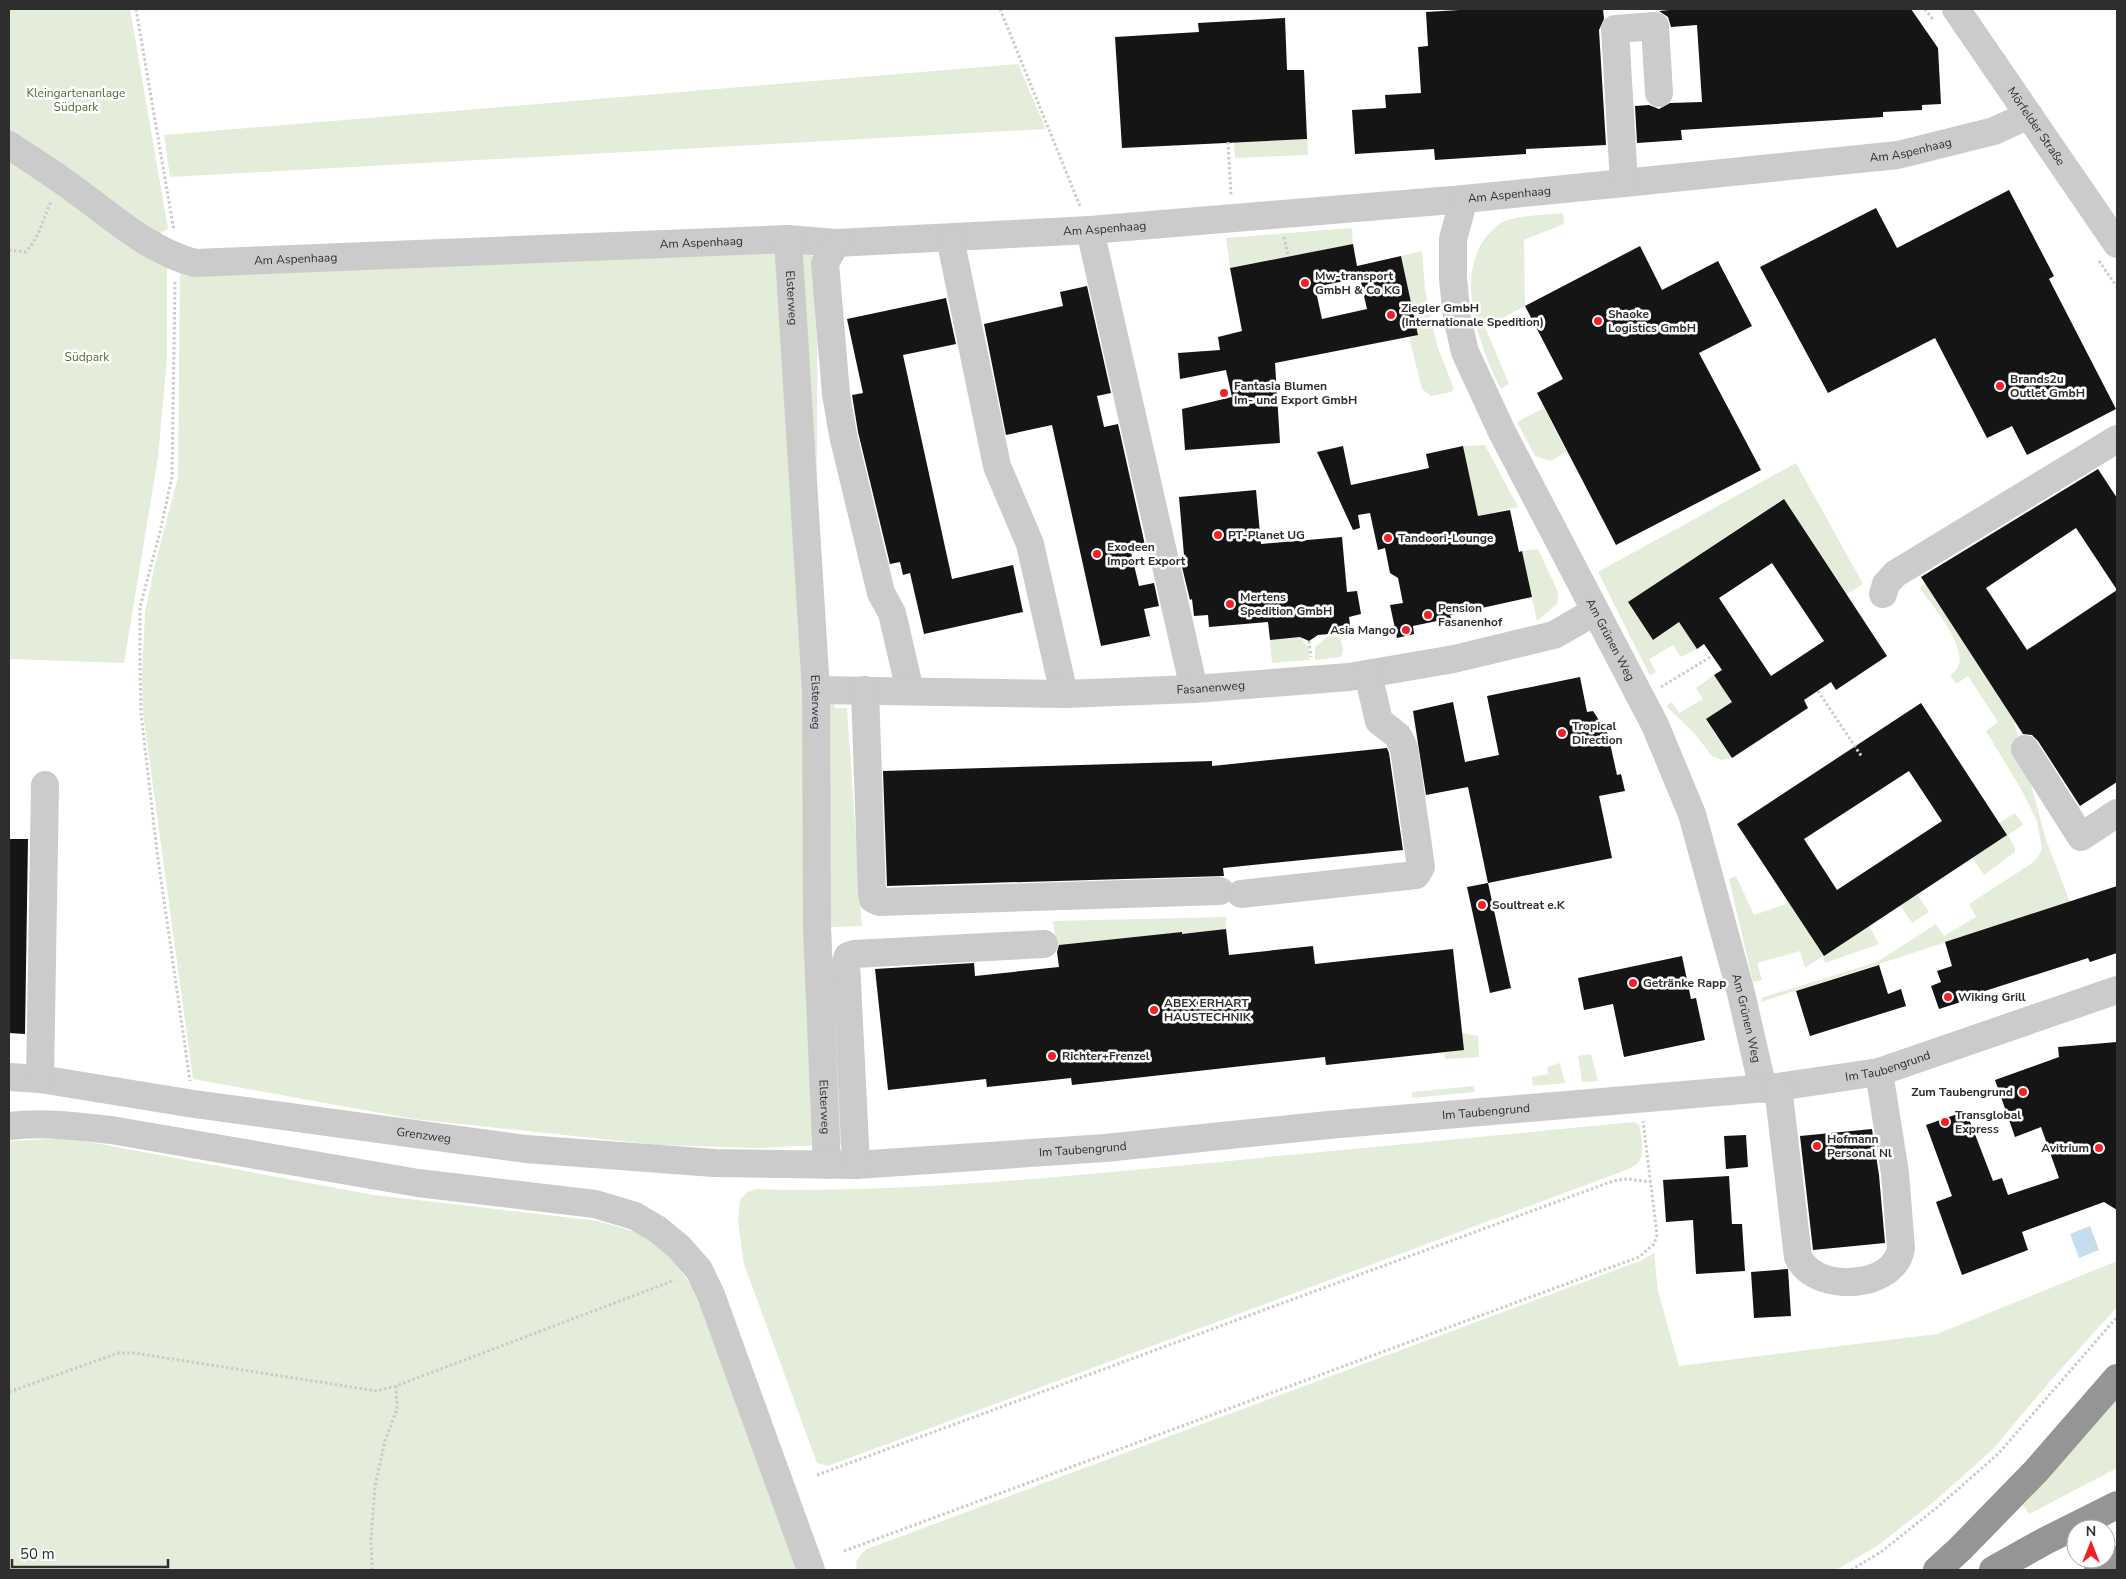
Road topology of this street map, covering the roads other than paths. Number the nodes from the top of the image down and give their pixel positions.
1 (1956, 9) edge
2 (1659, 93) dead end
3 (2029, 115) junction
4 (9, 145) edge
5 (1624, 183) junction
6 (1464, 199) junction
7 (1090, 230) junction
8 (950, 238) junction
9 (788, 239) junction
10 (836, 243) junction
11 (2117, 244) edge
12 (2117, 439) edge
13 (1883, 594) dead end
14 (1594, 612) junction
15 (1368, 674) junction
16 (1194, 689) junction
17 (816, 690) junction
18 (865, 690) junction
19 (910, 691) junction
20 (1064, 694) junction
21 (2024, 749) dead end
22 (45, 785) dead end
23 (2117, 814) edge
24 (1044, 944) dead end
25 (2117, 990) edge
26 (1879, 1072) junction
27 (9, 1076) edge
28 (40, 1079) junction
29 (1770, 1088) junction
30 (9, 1126) edge
31 (841, 1165) junction
32 (2117, 1378) edge
33 (2117, 1505) edge
34 (2117, 1560) edge
35 (811, 1570) edge
36 (1937, 1570) edge
37 (1993, 1570) edge
38 (2098, 1570) edge

1 - 3 street, Mörfelder Straße
2 - 5 street
3 - 5 street, Am Aspenhaag
3 - 11 street, Mörfelder Straße
4 - 9 street, Am Aspenhaag
5 - 6 street, Am Aspenhaag
6 - 7 street, Am Aspenhaag
6 - 14 street, Am Grünen Weg
7 - 8 street, Am Aspenhaag
7 - 16 street
8 - 10 street, Am Aspenhaag
8 - 20 street
9 - 10 street, Am Aspenhaag
9 - 17 street, Elsterweg
10 - 19 street
12 - 13 street
14 - 15 street, Fasanenweg
14 - 29 street, Am Grünen Weg
15 - 16 street, Fasanenweg
15 - 18 street
16 - 20 street, Fasanenweg
17 - 18 street, Fasanenweg
17 - 31 street, Elsterweg
18 - 19 street, Fasanenweg
19 - 20 street, Fasanenweg
21 - 23 street
22 - 28 street
24 - 31 street
25 - 26 street, Im Taubengrund
26 - 29 street, Im Taubengrund
26 - 29 street, Am Grünen Weg
27 - 28 street, Grenzweg
28 - 31 street, Grenzweg
29 - 31 street, Im Taubengrund
30 - 35 street
32 - 36 highway
33 - 37 highway
34 - 38 highway

